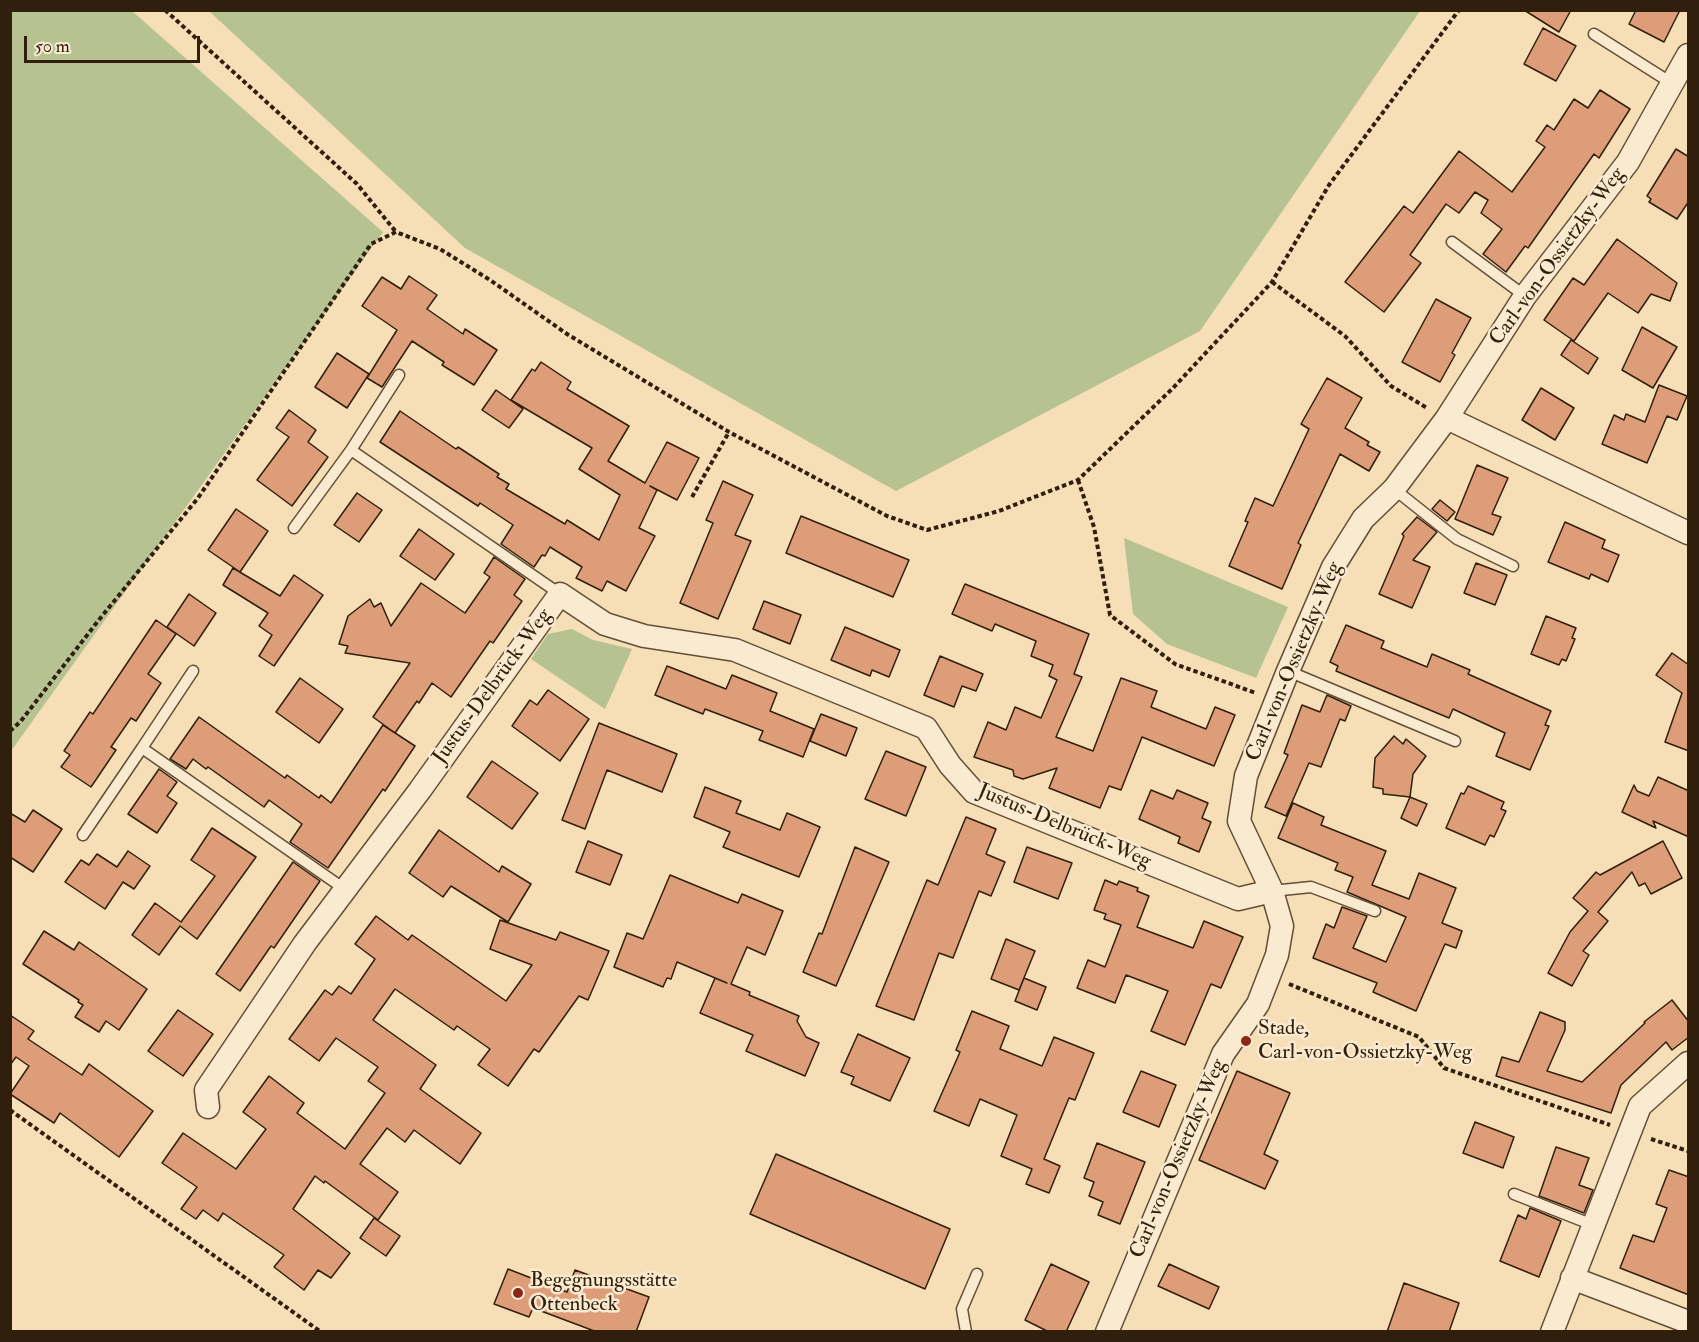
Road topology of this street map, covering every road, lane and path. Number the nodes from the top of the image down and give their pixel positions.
1 (165, 10) edge
2 (1459, 10) edge
3 (1594, 34) dead end
4 (1689, 55) edge
5 (1673, 84) junction
6 (396, 231) junction
7 (1452, 242) dead end
8 (1272, 282) junction
9 (1525, 296) junction
10 (399, 375) dead end
11 (1447, 418) junction
12 (729, 432) junction
13 (351, 450) junction
14 (1078, 480) junction
15 (1394, 489) junction
16 (692, 497) dead end
17 (294, 528) dead end
18 (1689, 533) edge
19 (1512, 566) dead end
20 (560, 594) junction
21 (193, 671) dead end
22 (1288, 671) junction
23 (1276, 701) junction
24 (10, 731) edge
25 (1455, 741) dead end
26 (142, 748) junction
27 (83, 835) dead end
28 (346, 890) junction
29 (1272, 891) junction
30 (1375, 911) dead end
31 (1269, 976) junction
32 (1689, 1064) edge
33 (208, 1107) dead end
34 (10, 1110) edge
35 (1629, 1131) junction
36 (1689, 1151) edge
37 (1514, 1194) dead end
38 (1593, 1225) junction
39 (976, 1274) dead end
40 (1572, 1278) junction
41 (1689, 1322) edge
42 (321, 1332) edge
43 (966, 1332) edge
44 (1107, 1332) edge
45 (1552, 1332) edge

1 - 6 path
2 - 8 path
3 - 5 lane
4 - 5 street, Carl-von-Ossietzky-Weg
5 - 9 street, Carl-von-Ossietzky-Weg
6 - 12 path
6 - 24 path
7 - 9 lane
8 - 11 path
8 - 14 path
9 - 11 street, Carl-von-Ossietzky-Weg
10 - 13 lane
11 - 15 street, Carl-von-Ossietzky-Weg
11 - 18 street
12 - 14 path
12 - 16 path
13 - 17 lane
13 - 20 lane
14 - 23 path
15 - 19 lane
15 - 22 street, Carl-von-Ossietzky-Weg
20 - 28 street, Justus-Delbrück-Weg
20 - 29 street, Justus-Delbrück-Weg
21 - 26 lane
22 - 23 street, Carl-von-Ossietzky-Weg
22 - 25 lane
23 - 29 street, Carl-von-Ossietzky-Weg
26 - 27 lane
26 - 28 lane
28 - 33 street, Justus-Delbrück-Weg
29 - 30 lane
29 - 31 street, Carl-von-Ossietzky-Weg
31 - 35 path
31 - 44 street, Carl-von-Ossietzky-Weg
32 - 35 street
34 - 42 path
35 - 36 path
35 - 38 street
37 - 38 lane
38 - 40 street
39 - 43 lane
40 - 41 street
40 - 45 street

